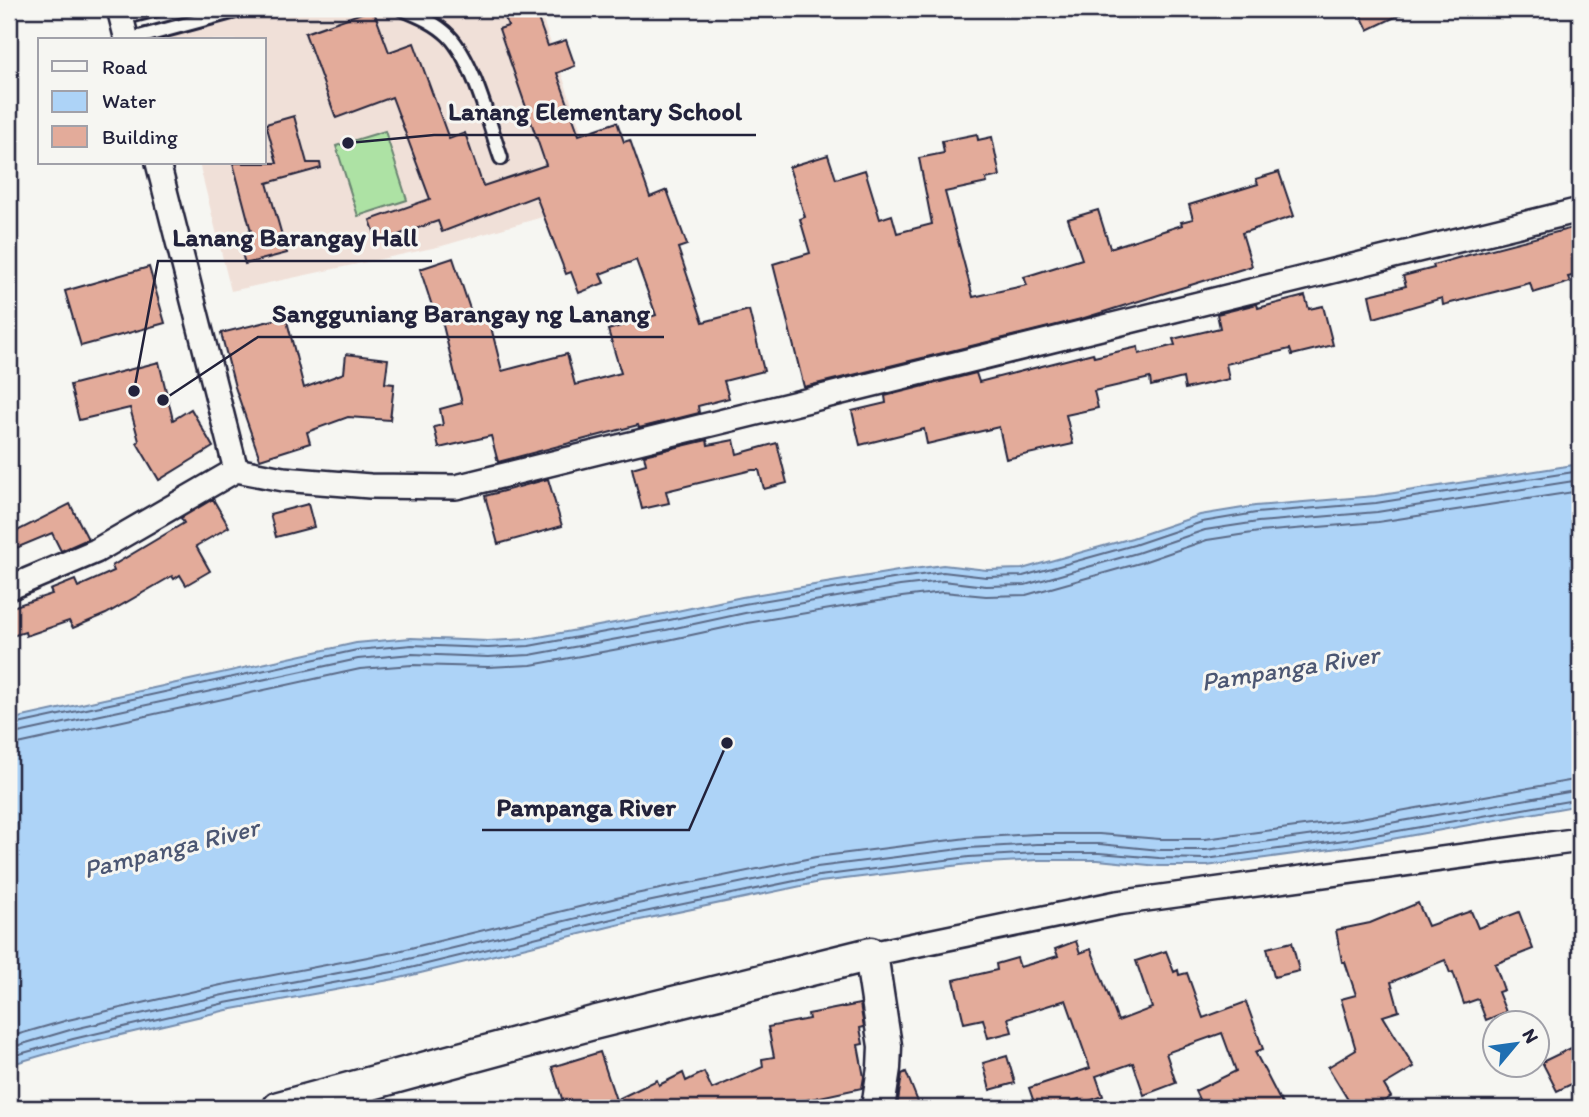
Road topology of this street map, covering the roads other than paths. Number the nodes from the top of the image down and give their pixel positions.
1 (157, 9) edge
2 (243, 9) edge
3 (402, 9) edge
4 (124, 27) edge
5 (501, 158) dead end
6 (158, 164) edge
7 (1580, 210) edge
8 (236, 470) junction
9 (9, 589) edge
10 (1580, 840) edge
11 (871, 954) junction
12 (279, 1108) edge
13 (878, 1108) edge

1 - 4 lane
2 - 4 lane
3 - 5 lane
6 - 8 street
7 - 8 street
8 - 9 street
10 - 11 street
11 - 12 street
11 - 13 street

